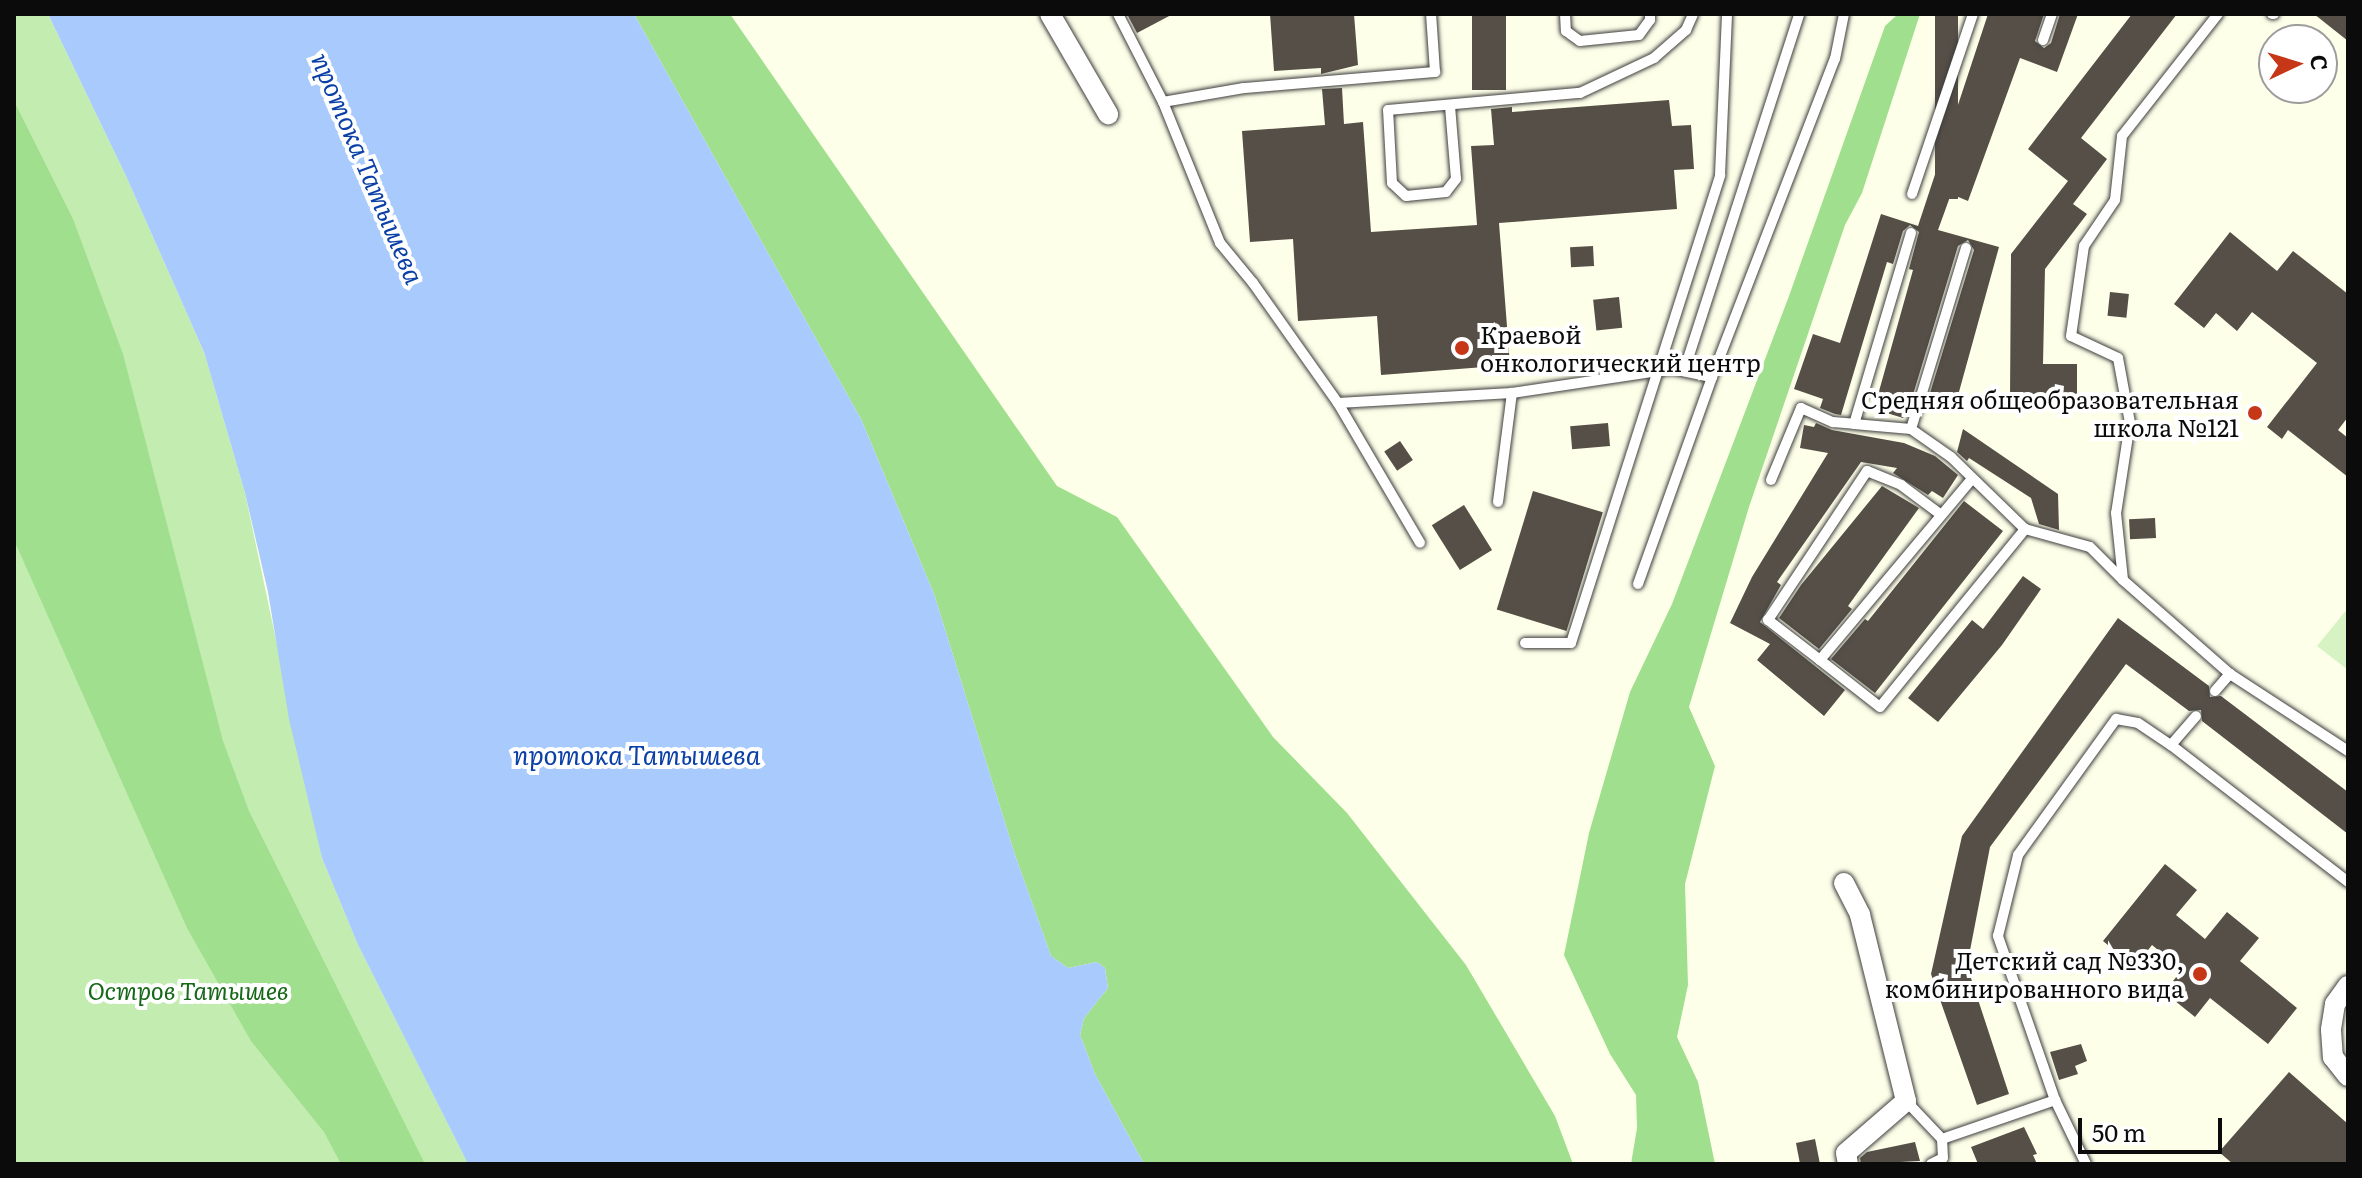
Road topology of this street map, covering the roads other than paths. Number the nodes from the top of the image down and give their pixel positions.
1 (1050, 14) edge
2 (1118, 14) edge
3 (1431, 14) edge
4 (1565, 14) edge
5 (1650, 14) edge
6 (1693, 14) edge
7 (1727, 14) edge
8 (1799, 14) edge
9 (1844, 14) edge
10 (1973, 14) edge
11 (2052, 14) edge
12 (2218, 14) edge
13 (2043, 40) dead end
14 (1163, 102) junction
15 (1450, 106) junction
16 (1108, 114) dead end
17 (1912, 194) dead end
18 (1911, 233) dead end
19 (1966, 248) dead end
20 (1656, 371) junction
21 (1684, 371) junction
22 (1712, 377) junction
23 (1512, 393) junction
24 (1338, 403) junction
25 (1854, 424) junction
26 (1911, 429) junction
27 (1771, 480) dead end
28 (1971, 480) junction
29 (1498, 502) dead end
30 (1940, 514) junction
31 (2025, 529) junction
32 (1420, 543) dead end
33 (2123, 580) junction
34 (1638, 584) dead end
35 (1525, 643) dead end
36 (1820, 660) junction
37 (2230, 674) junction
38 (2215, 691) dead end
39 (2196, 716) dead end
40 (2171, 745) junction
41 (2348, 751) edge
42 (2348, 882) edge
43 (1844, 883) dead end
44 (2348, 986) edge
45 (2348, 1076) edge
46 (2055, 1100) junction
47 (1906, 1101) junction
48 (1942, 1139) junction
49 (1848, 1164) edge
50 (1931, 1164) edge
51 (2086, 1164) edge

1 - 16 street
2 - 14 lane
3 - 14 lane
4 - 5 lane
6 - 15 lane
7 - 20 lane
8 - 21 lane
9 - 22 lane
10 - 17 lane
11 - 13 lane
12 - 33 lane
14 - 24 lane
15 - 15 lane
18 - 25 lane
19 - 26 lane
20 - 21 lane
20 - 23 lane
20 - 35 lane
21 - 22 lane
22 - 34 lane
23 - 24 lane
23 - 29 lane
24 - 32 lane
25 - 26 lane
25 - 27 lane
26 - 28 lane
28 - 30 lane
28 - 31 lane
30 - 36 lane
30 - 36 lane
31 - 33 lane
31 - 36 lane
33 - 37 lane
37 - 38 lane
37 - 41 lane
39 - 40 lane
40 - 42 lane
40 - 46 lane
43 - 47 street
44 - 45 street
46 - 48 lane
46 - 51 lane
47 - 48 lane
47 - 49 street
48 - 50 lane

